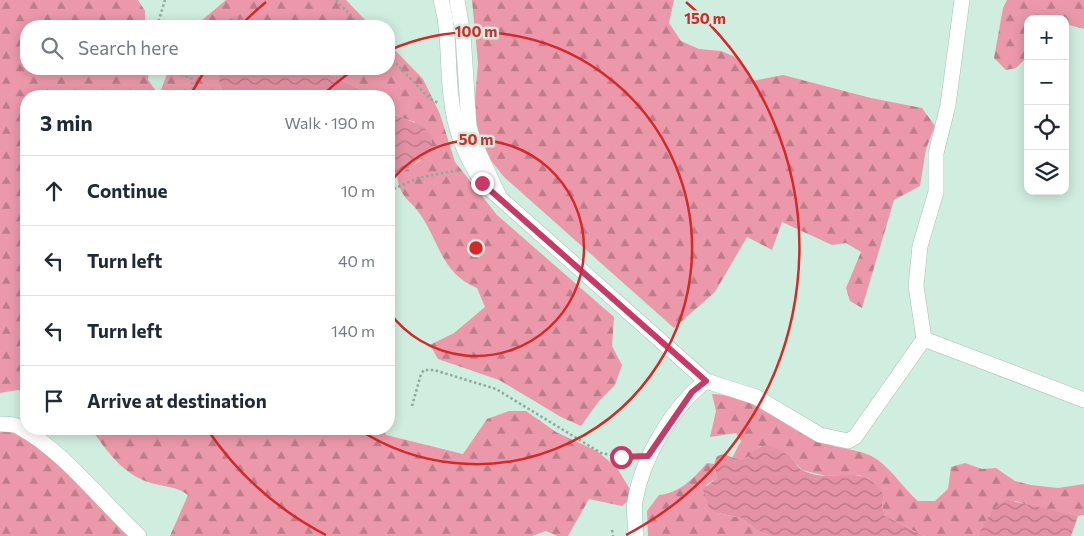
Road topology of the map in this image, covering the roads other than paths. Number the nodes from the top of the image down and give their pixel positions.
1 (441, 0) edge
2 (457, 0) edge
3 (962, 0) edge
4 (453, 23) junction
5 (466, 77) junction
6 (451, 78) junction
7 (499, 197) junction
8 (924, 339) junction
9 (706, 381) junction
10 (1084, 400) edge
11 (0, 424) edge
12 (20, 427) edge
13 (32, 435) edge
14 (139, 536) edge
15 (636, 536) edge

1 - 4 street
2 - 4 street
3 - 8 street
4 - 5 street
4 - 6 street
5 - 6 street
5 - 7 street
6 - 7 street
7 - 9 street
8 - 9 street
8 - 10 street
9 - 15 street
11 - 12 street
13 - 14 street

